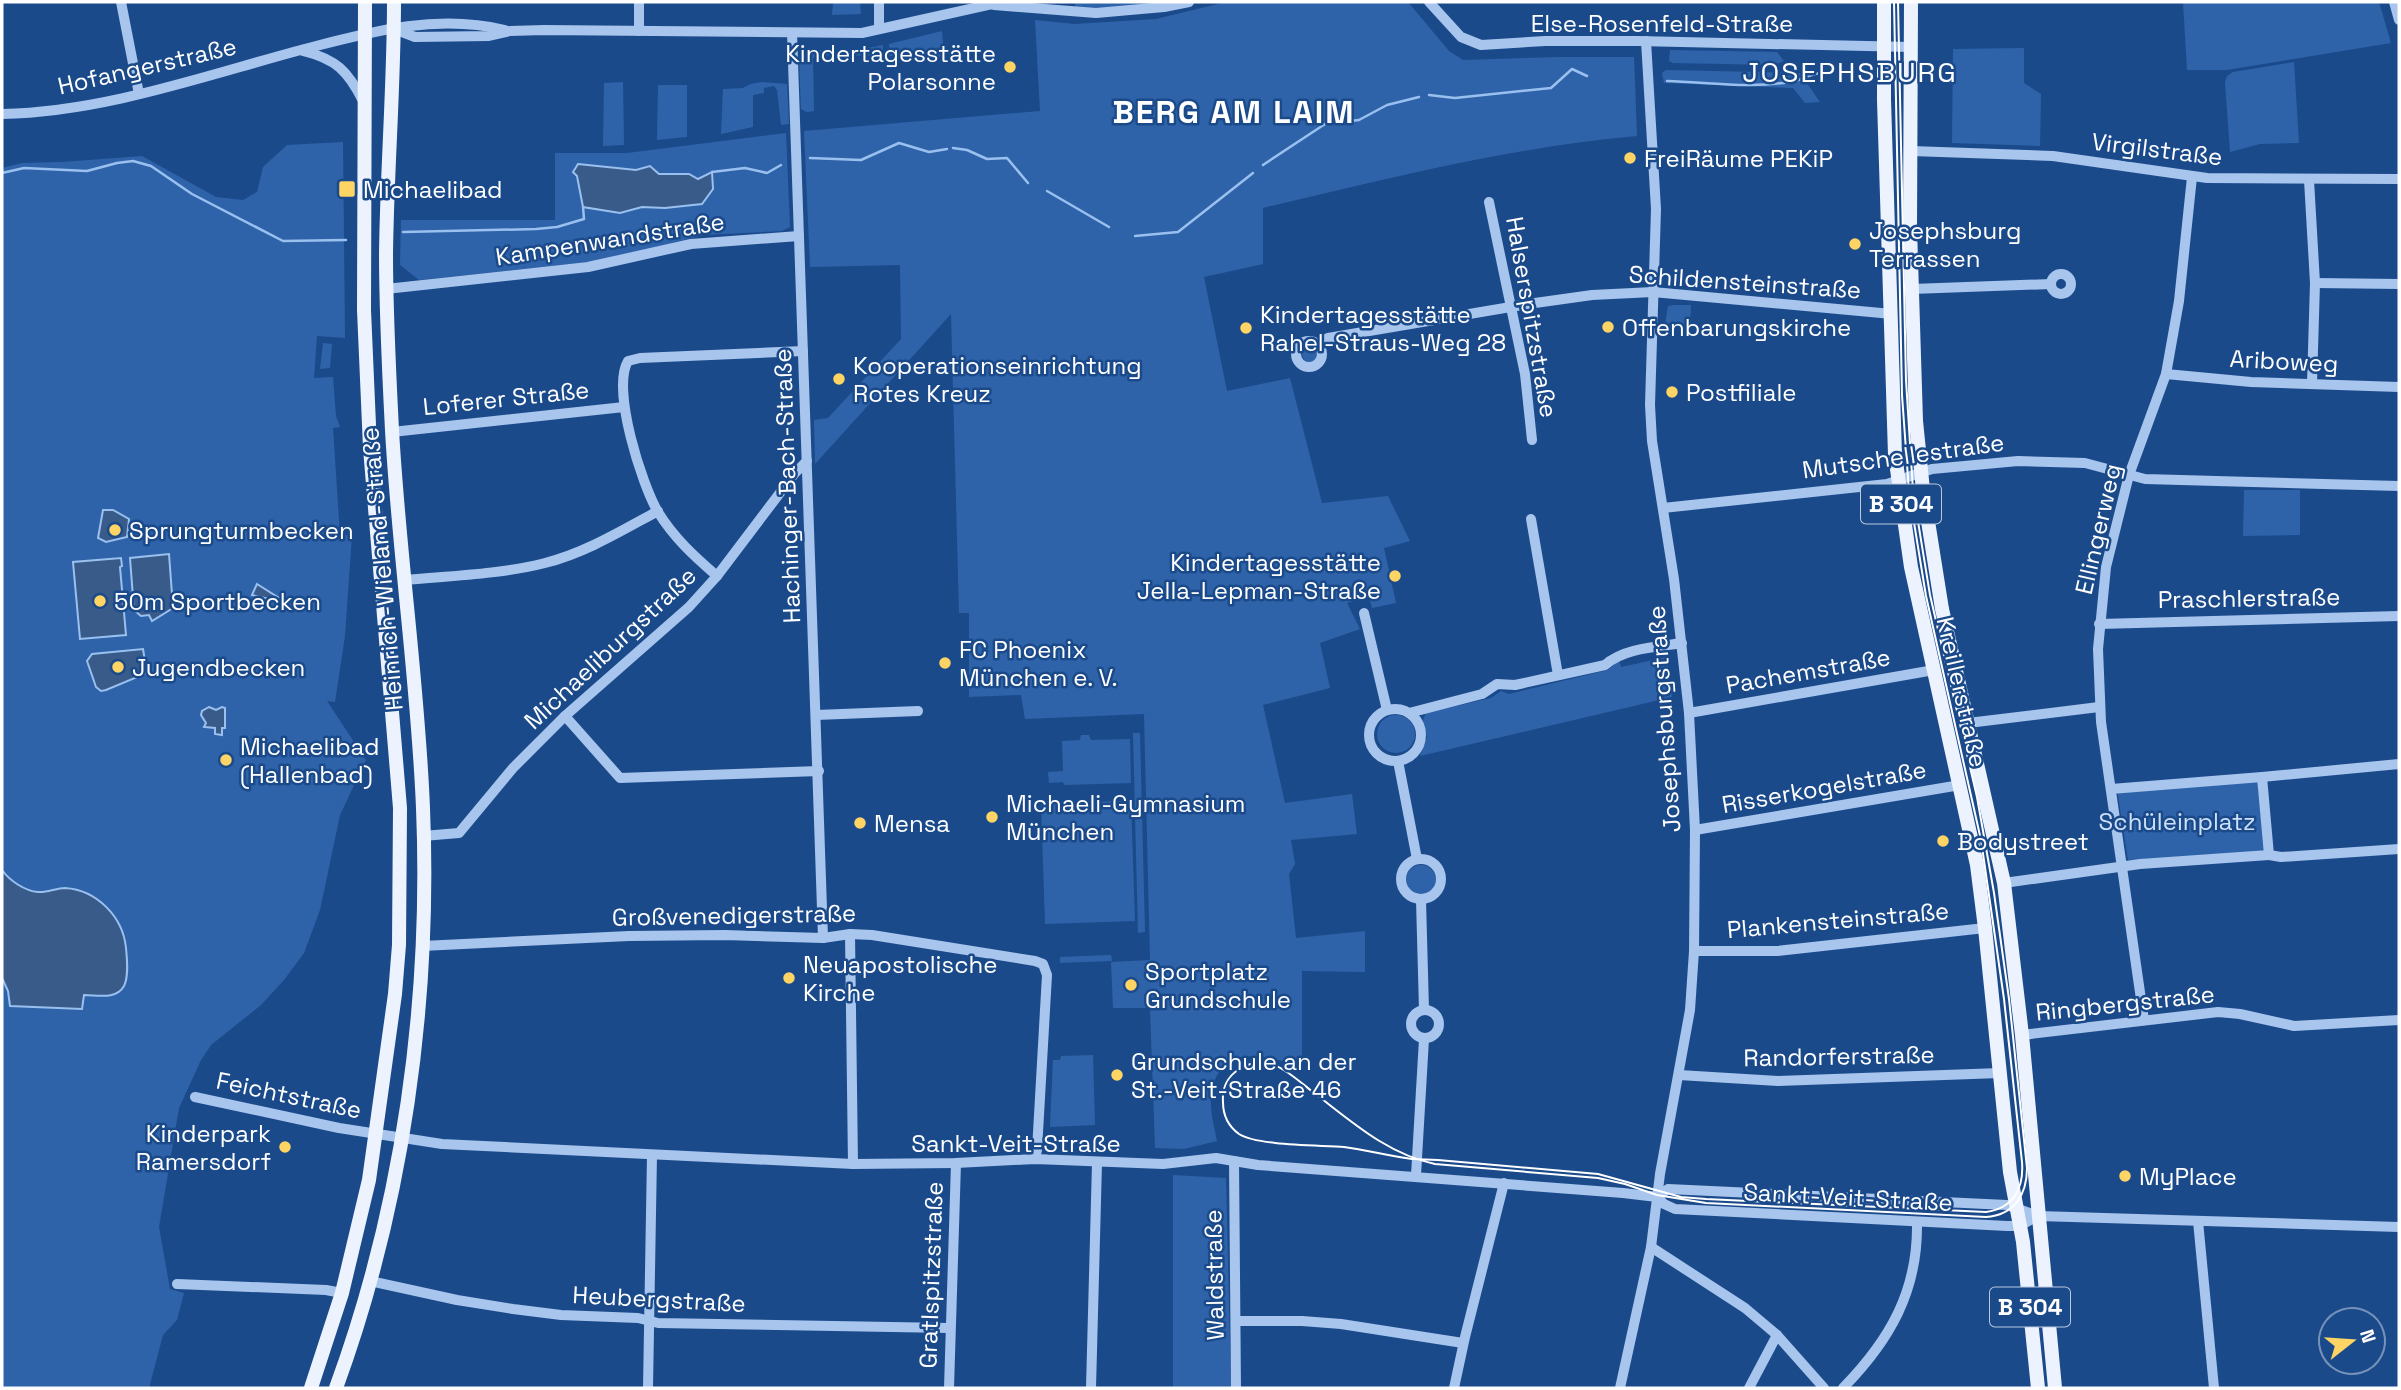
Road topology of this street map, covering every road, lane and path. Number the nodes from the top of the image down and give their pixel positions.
1 (121, 2) edge
2 (365, 2) edge
3 (394, 2) edge
4 (639, 2) edge
5 (879, 2) edge
6 (1188, 2) edge
7 (1429, 2) edge
8 (1884, 2) edge
9 (1911, 2) edge
10 (2394, 2) edge
11 (996, 3) edge
12 (2399, 20) edge
13 (394, 29) junction
14 (879, 29) junction
15 (639, 31) junction
16 (792, 33) junction
17 (363, 35) junction
18 (1646, 41) junction
19 (1884, 47) junction
20 (1911, 47) junction
21 (301, 50) junction
22 (139, 94) junction
23 (363, 103) junction
24 (2, 114) edge
25 (1911, 151) junction
26 (2192, 177) junction
27 (2399, 179) edge
28 (2309, 180) junction
29 (1489, 202) dead end
30 (799, 236) junction
31 (2315, 283) junction
32 (2051, 284) dead end
33 (2399, 284) edge
34 (386, 289) junction
35 (1912, 289) junction
36 (1653, 292) junction
37 (1512, 308) junction
38 (1892, 314) junction
39 (1317, 344) dead end
40 (803, 351) junction
41 (2166, 374) junction
42 (2312, 383) junction
43 (2399, 387) edge
44 (624, 407) junction
45 (392, 432) junction
46 (1532, 440) dead end
47 (807, 461) junction
48 (1921, 472) junction
49 (2129, 475) junction
50 (1898, 480) junction
51 (2399, 486) edge
52 (1663, 508) junction
53 (658, 511) junction
54 (1531, 519) dead end
55 (717, 576) junction
56 (405, 580) junction
57 (1364, 613) dead end
58 (2399, 616) edge
59 (2099, 624) junction
60 (1682, 643) junction
61 (1934, 670) junction
62 (1558, 675) junction
63 (2099, 707) junction
64 (1387, 710) junction
65 (918, 711) dead end
66 (1409, 713) junction
67 (1689, 713) junction
68 (816, 715) junction
69 (565, 716) junction
70 (1968, 723) junction
71 (1398, 761) junction
72 (2399, 764) edge
73 (819, 771) junction
74 (2262, 777) junction
75 (1960, 785) junction
76 (2111, 789) junction
77 (1695, 830) junction
78 (423, 836) junction
79 (2399, 849) edge
80 (2269, 855) junction
81 (1417, 859) junction
82 (2122, 867) junction
83 (2004, 883) junction
84 (1421, 900) junction
85 (1985, 928) junction
86 (850, 934) junction
87 (823, 938) junction
88 (422, 946) junction
89 (1694, 951) junction
90 (1424, 1010) junction
91 (2144, 1020) junction
92 (2399, 1020) edge
93 (2022, 1035) junction
94 (1424, 1039) junction
95 (2000, 1073) junction
96 (1679, 1075) junction
97 (195, 1097) dead end
98 (375, 1134) junction
99 (401, 1139) junction
100 (652, 1155) junction
101 (1035, 1159) junction
102 (1234, 1161) junction
103 (956, 1163) junction
104 (1097, 1163) junction
105 (853, 1164) junction
106 (1416, 1175) junction
107 (1504, 1183) junction
108 (1657, 1196) junction
109 (2015, 1206) junction
110 (2038, 1216) junction
111 (2198, 1221) junction
112 (1917, 1223) junction
113 (2019, 1226) junction
114 (2399, 1227) edge
115 (1651, 1247) junction
116 (370, 1281) junction
117 (177, 1284) dead end
118 (342, 1293) junction
119 (648, 1320) junction
120 (1236, 1321) junction
121 (949, 1328) junction
122 (1777, 1335) junction
123 (1463, 1343) junction
124 (311, 1388) edge
125 (336, 1388) edge
126 (648, 1388) edge
127 (949, 1388) edge
128 (1091, 1388) edge
129 (1236, 1388) edge
130 (1454, 1388) edge
131 (1620, 1388) edge
132 (1749, 1388) edge
133 (1825, 1388) edge
134 (1843, 1388) edge
135 (2038, 1388) edge
136 (2055, 1388) edge
137 (2214, 1388) edge

1 - 22 street
2 - 17 main road, Heinrich-Wieland-Straße
3 - 13 main road, Heinrich-Wieland-Straße
4 - 15 street
5 - 14 street
6 - 11 street
7 - 18 street, Else-Rosenfeld-Straße
8 - 19 main road, Kreillerstraße / B 304
9 - 20 main road, Kreillerstraße / B 304
10 - 12 street
11 - 14 street
13 - 15 street
13 - 17 street, Hofangerstraße
13 - 34 main road, Heinrich-Wieland-Straße
14 - 16 street
15 - 16 street
16 - 30 street, Hachinger-Bach-Straße
17 - 21 street, Hofangerstraße
17 - 23 main road, Heinrich-Wieland-Straße
18 - 19 street, Else-Rosenfeld-Straße
18 - 36 street, Josephsburgstraße
19 - 20 street, Else-Rosenfeld-Straße
19 - 38 main road, Kreillerstraße / B 304
20 - 25 main road, Kreillerstraße / B 304
21 - 22 street, Hofangerstraße
21 - 23 street
22 - 24 street, Hofangerstraße
23 - 98 main road, Heinrich-Wieland-Straße
25 - 26 street, Virgilstraße
25 - 35 main road, Kreillerstraße / B 304
26 - 28 street, Virgilstraße
26 - 41 street, Ellingerweg
27 - 28 street, Virgilstraße
28 - 31 street
29 - 37 street, Halserspitzstraße
30 - 34 street, Kampenwandstraße
30 - 40 street, Hachinger-Bach-Straße
31 - 33 street
31 - 42 street
32 - 35 street
34 - 45 main road, Heinrich-Wieland-Straße
35 - 48 main road, Kreillerstraße / B 304
36 - 37 street, Schildensteinstraße
36 - 38 street, Schildensteinstraße
36 - 52 street, Josephsburgstraße
37 - 39 street, Schildensteinstraße
37 - 46 street, Halserspitzstraße
38 - 50 main road, Kreillerstraße / B 304
40 - 44 street
40 - 47 street, Hachinger-Bach-Straße
41 - 42 street, Ariboweg
41 - 49 street, Ellingerweg
42 - 43 street, Ariboweg
44 - 45 street, Loferer Straße
44 - 53 street
45 - 56 main road, Heinrich-Wieland-Straße
47 - 55 street, Michaeliburgstraße
47 - 68 street, Hachinger-Bach-Straße
48 - 49 street, Mutschellestraße
48 - 50 street, Mutschellestraße
48 - 70 main road, Kreillerstraße / B 304
49 - 51 street, Mutschellestraße
49 - 59 street, Ellingerweg
50 - 52 street, Mutschellestraße
50 - 61 main road, Kreillerstraße / B 304
52 - 60 street, Josephsburgstraße
53 - 55 street
53 - 56 street
54 - 62 street
55 - 69 street, Michaeliburgstraße
56 - 78 main road, Heinrich-Wieland-Straße
57 - 64 street
58 - 59 street, Praschlerstraße
59 - 63 street, Ellingerweg
60 - 62 street
60 - 67 street, Josephsburgstraße
61 - 67 street, Pachemstraße
61 - 75 main road, Kreillerstraße / B 304
62 - 66 street
63 - 70 street
63 - 76 street, Ellingerweg
64 - 66 street
64 - 71 street
65 - 68 street
66 - 71 street
67 - 77 street, Josephsburgstraße
68 - 73 street, Hachinger-Bach-Straße
69 - 73 street
69 - 78 street, Michaeliburgstraße
70 - 83 main road, Kreillerstraße / B 304
71 - 81 street
72 - 74 street
73 - 87 street, Hachinger-Bach-Straße
74 - 76 street
74 - 80 street
75 - 77 street, Risserkogelstraße
75 - 85 main road, Kreillerstraße / B 304
76 - 82 street, Ellingerweg
77 - 89 street, Josephsburgstraße
78 - 88 main road, Heinrich-Wieland-Straße
79 - 80 street
80 - 82 street
81 - 84 street
81 - 84 street
82 - 83 street
82 - 91 street, Ellingerweg
83 - 93 main road, Kreillerstraße / B 304
84 - 90 street
85 - 89 street, Plankensteinstraße
85 - 95 main road, Kreillerstraße / B 304
86 - 87 street, Großvenedigerstraße
86 - 101 street, Großvenedigerstraße
86 - 105 street
87 - 88 street, Großvenedigerstraße
88 - 99 main road, Heinrich-Wieland-Straße
89 - 96 street, Josephsburgstraße
90 - 94 street
90 - 94 street
91 - 92 street, Ringbergstraße
91 - 93 street, Ringbergstraße
93 - 110 main road, Kreillerstraße / B 304
94 - 106 street
95 - 96 street, Randorferstraße
95 - 109 main road, Kreillerstraße / B 304
96 - 108 street, Josephsburgstraße
97 - 98 street, Feichtstraße
98 - 99 street, Sankt-Veit-Straße
98 - 118 main road, Heinrich-Wieland-Straße
99 - 100 street, Sankt-Veit-Straße
99 - 116 main road, Heinrich-Wieland-Straße
100 - 105 street, Sankt-Veit-Straße
100 - 119 street
101 - 103 street, Sankt-Veit-Straße
101 - 104 street, Sankt-Veit-Straße
102 - 104 street, Sankt-Veit-Straße
102 - 106 street, Sankt-Veit-Straße
102 - 120 street, Waldstraße
103 - 105 street, Sankt-Veit-Straße
103 - 121 street, Gratlspitzstraße
104 - 128 street
106 - 107 street, Sankt-Veit-Straße
107 - 108 street, Sankt-Veit-Straße
107 - 123 street
108 - 109 street, Sankt-Veit-Straße
108 - 112 street, Sankt-Veit-Straße
108 - 115 street, Josephsburgstraße
109 - 110 street, Sankt-Veit-Straße
109 - 113 main road, Kreillerstraße / B 304
110 - 111 street, Sankt-Veit-Straße
110 - 113 street, Sankt-Veit-Straße
110 - 136 main road, Kreillerstraße / B 304
111 - 114 street, Sankt-Veit-Straße
111 - 137 street
112 - 113 street, Sankt-Veit-Straße
112 - 134 street
113 - 135 main road, Kreillerstraße / B 304
115 - 122 street
115 - 131 street, Josephsburgstraße
116 - 119 street, Heubergstraße
116 - 125 main road, Heinrich-Wieland-Straße
117 - 118 street
118 - 124 main road, Heinrich-Wieland-Straße
119 - 121 street, Heubergstraße
119 - 126 street
120 - 123 street
120 - 129 street, Waldstraße
121 - 127 street, Gratlspitzstraße
122 - 132 street
122 - 133 street
123 - 130 street

